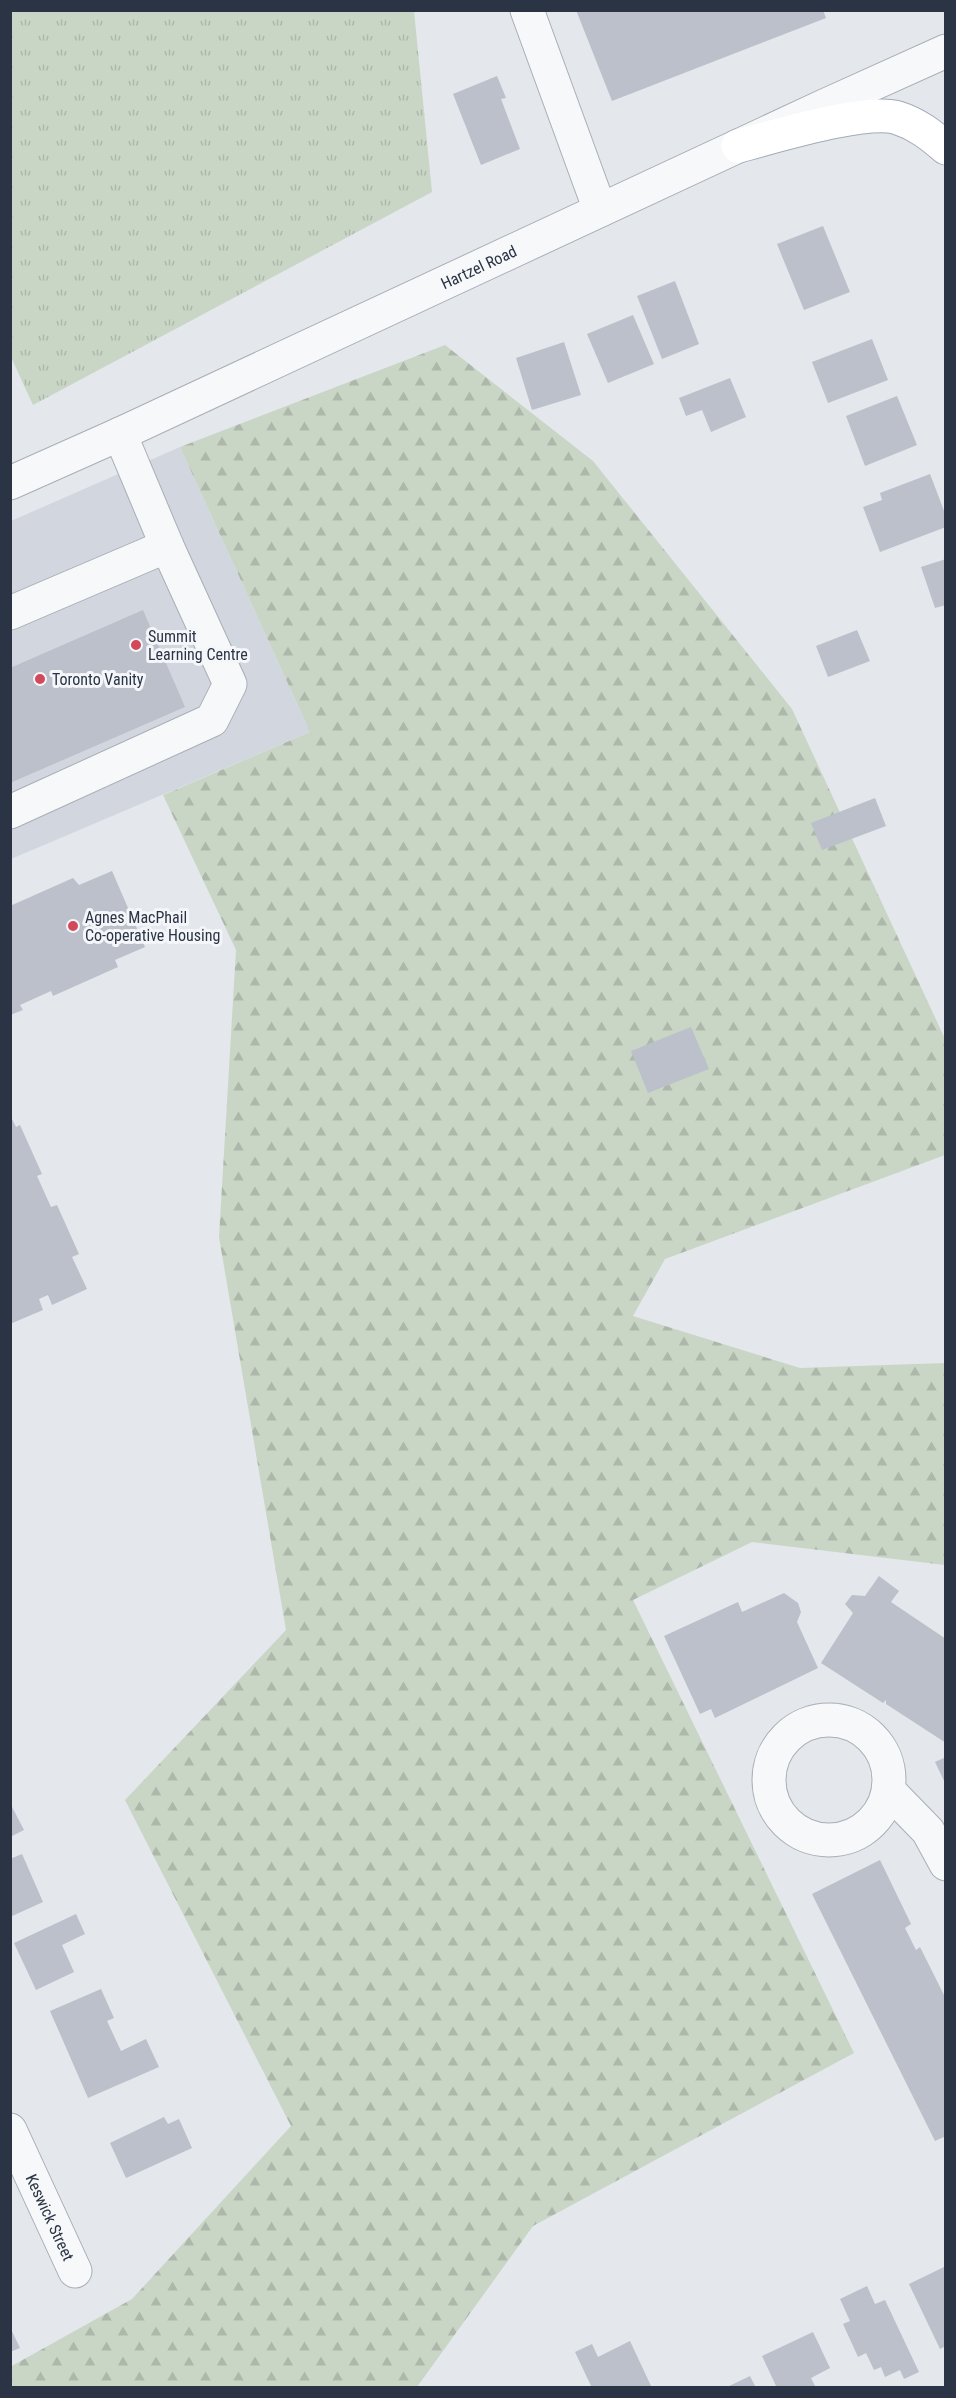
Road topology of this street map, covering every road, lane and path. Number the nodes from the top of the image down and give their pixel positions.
1 (527, 10) edge
2 (945, 51) edge
3 (738, 146) junction
4 (945, 148) edge
5 (600, 210) junction
6 (120, 434) junction
7 (10, 483) edge
8 (167, 546) junction
9 (10, 613) edge
10 (10, 812) edge
11 (889, 1791) dead end
12 (945, 1864) edge
13 (10, 2130) edge
14 (75, 2271) dead end

1 - 5 street
2 - 3 street, Hartzel Road
3 - 4 main road
3 - 5 street, Hartzel Road
5 - 6 street, Hartzel Road
6 - 7 street, Hartzel Road
6 - 8 street
8 - 9 street
8 - 10 street
11 - 12 street
13 - 14 street, Keswick Street

